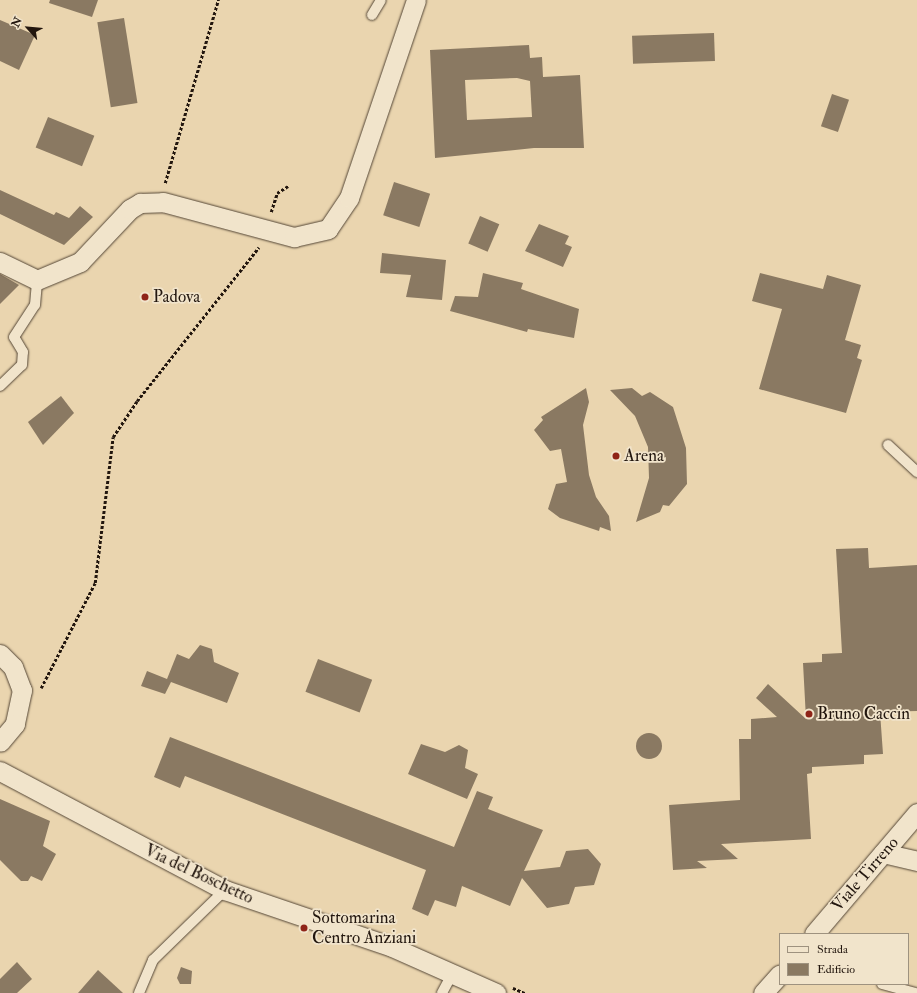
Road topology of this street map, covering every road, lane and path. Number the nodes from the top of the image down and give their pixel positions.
1 (218, 0) edge
2 (381, 0) edge
3 (416, 0) edge
4 (372, 15) dead end
5 (165, 183) dead end
6 (288, 186) dead end
7 (265, 232) junction
8 (0, 262) edge
9 (37, 280) junction
10 (0, 386) edge
11 (888, 445) dead end
12 (917, 472) edge
13 (0, 654) edge
14 (40, 690) dead end
15 (0, 742) edge
16 (0, 771) edge
17 (917, 813) edge
18 (883, 853) junction
19 (917, 861) edge
20 (226, 890) junction
21 (815, 933) edge
22 (452, 974) junction
23 (779, 975) edge
24 (886, 985) edge
25 (139, 993) edge
26 (442, 993) edge
27 (496, 993) edge
28 (763, 993) edge
29 (915, 993) edge

1 - 5 path
2 - 4 lane
3 - 7 street
6 - 7 path
7 - 9 street
7 - 14 path
8 - 9 street
9 - 10 lane
11 - 12 lane
13 - 15 street
16 - 20 street, Via del Boschetto
17 - 18 street, Viale Tirreno
18 - 19 street
18 - 21 street, Viale Tirreno
20 - 22 street, Via del Boschetto
20 - 25 lane
22 - 26 lane
22 - 27 street, Via del Boschetto
23 - 28 street
24 - 29 lane

